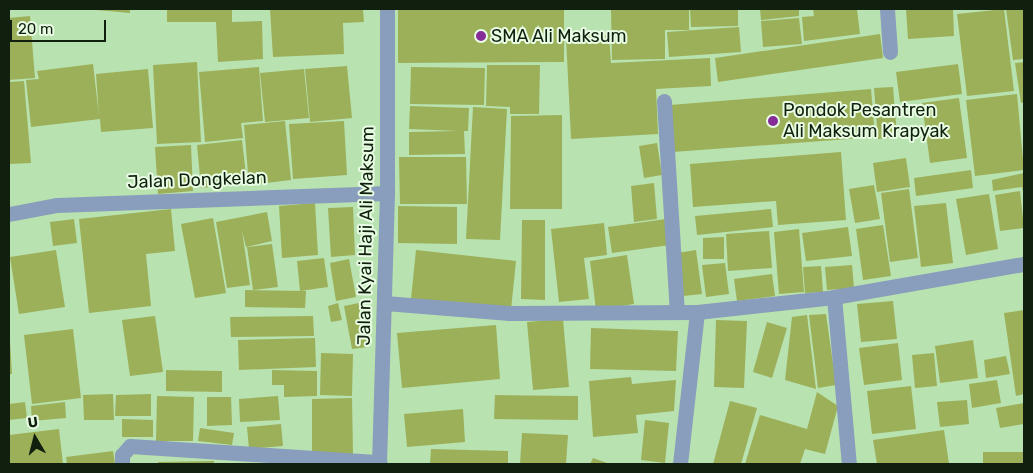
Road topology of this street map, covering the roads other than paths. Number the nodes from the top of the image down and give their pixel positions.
1 (388, 9) edge
2 (887, 9) edge
3 (890, 52) dead end
4 (664, 101) dead end
5 (387, 193) junction
6 (9, 214) edge
7 (1024, 264) edge
8 (834, 297) junction
9 (385, 303) junction
10 (677, 312) junction
11 (697, 312) junction
12 (379, 463) edge
13 (122, 464) edge
14 (680, 464) edge
15 (849, 464) edge

1 - 5 street, Jalan Kyai Haji Ali Maksum
2 - 3 street
4 - 10 street
5 - 6 street, Jalan Dongkelan
5 - 9 street, Jalan Kyai Haji Ali Maksum
7 - 8 street
8 - 11 street
8 - 15 street
9 - 10 street
9 - 12 street, Jalan Kyai Haji Ali Maksum
10 - 11 street
11 - 14 street
12 - 13 street

